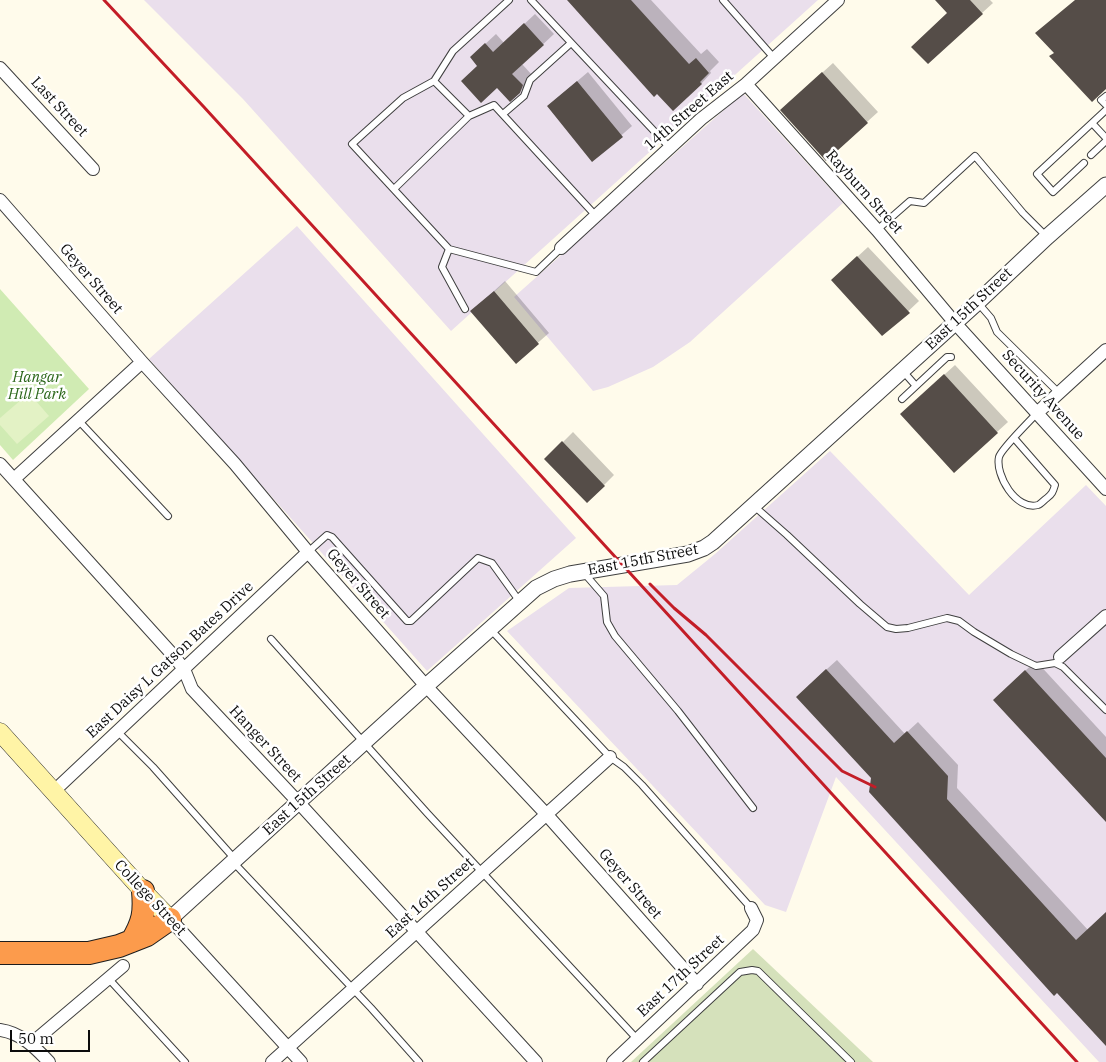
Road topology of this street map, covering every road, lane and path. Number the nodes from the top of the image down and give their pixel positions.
1 (509, 0) edge
2 (531, 0) edge
3 (723, 0) edge
4 (832, 2) edge
5 (571, 43) junction
6 (774, 58) junction
7 (0, 68) edge
8 (434, 81) junction
9 (746, 84) junction
10 (1106, 96) edge
11 (1106, 105) edge
12 (1106, 110) edge
13 (503, 114) junction
14 (469, 116) junction
15 (1092, 123) junction
16 (1106, 140) edge
17 (670, 148) junction
18 (1091, 155) dead end
19 (1084, 163) dead end
20 (94, 169) dead end
21 (1105, 188) edge
22 (394, 189) junction
23 (0, 200) edge
24 (596, 216) junction
25 (877, 230) junction
26 (1047, 237) junction
27 (561, 248) joint
28 (449, 250) junction
29 (978, 302) junction
30 (464, 309) dead end
31 (955, 323) junction
32 (1106, 350) edge
33 (951, 357) dead end
34 (142, 362) junction
35 (902, 370) junction
36 (916, 386) junction
37 (1059, 393) junction
38 (902, 399) dead end
39 (1037, 413) junction
40 (78, 421) junction
41 (1014, 438) junction
42 (0, 464) edge
43 (14, 479) junction
44 (1106, 490) edge
45 (753, 506) junction
46 (168, 516) dead end
47 (308, 552) junction
48 (584, 572) junction
49 (520, 602) junction
50 (1106, 616) edge
51 (490, 629) junction
52 (271, 639) dead end
53 (1057, 660) junction
54 (184, 669) junction
55 (426, 686) junction
56 (1106, 710) edge
57 (118, 731) junction
58 (0, 732) edge
59 (364, 743) junction
60 (610, 757) junction
61 (53, 792) junction
62 (299, 802) junction
63 (753, 808) dead end
64 (547, 815) junction
65 (234, 861) junction
66 (482, 872) junction
67 (143, 892) junction
68 (751, 908) joint
69 (170, 919) junction
70 (417, 932) junction
71 (132, 941) junction
72 (0, 953) edge
73 (123, 966) dead end
74 (108, 978) junction
75 (697, 984) junction
76 (353, 989) junction
77 (0, 1030) edge
78 (638, 1040) junction
79 (32, 1043) junction
80 (288, 1048) junction
81 (49, 1062) edge
82 (185, 1062) edge
83 (272, 1062) edge
84 (301, 1062) edge
85 (419, 1062) edge
86 (536, 1062) edge
87 (613, 1062) edge
88 (643, 1062) edge
89 (851, 1062) edge

1 - 8 lane
2 - 5 lane
3 - 6 lane
4 - 6 street, 14th Street East
5 - 13 lane
5 - 17 lane
6 - 9 street, 14th Street East
7 - 20 street, Last Street
8 - 14 lane
8 - 22 lane
9 - 17 street, 14th Street East
9 - 25 street, Rayburn Street
10 - 11 lane
12 - 15 lane
13 - 14 lane
13 - 24 lane
14 - 22 lane
15 - 16 lane
15 - 19 lane
16 - 18 lane
17 - 24 street, 14th Street East
21 - 26 street, East 15th Street
22 - 28 lane
23 - 34 street, Geyer Street
24 - 27 street, 14th Street East
25 - 26 lane
25 - 31 street, Rayburn Street
26 - 29 street, East 15th Street
27 - 28 lane
28 - 30 lane
29 - 31 street, East 15th Street
29 - 37 lane
31 - 35 street, East 15th Street
31 - 39 street, Security Avenue
32 - 37 street
33 - 36 lane
34 - 40 street
34 - 47 street, Geyer Street
35 - 36 lane
35 - 45 street, East 15th Street
36 - 38 lane
37 - 39 street
39 - 41 lane
39 - 44 street, Security Avenue
40 - 43 street
40 - 46 lane
41 - 41 lane
42 - 43 street, Hanger Street
43 - 54 street, Hanger Street
45 - 48 street, East 15th Street
45 - 53 lane
47 - 49 lane
47 - 54 street, East Daisy L Gatson Bates Drive
47 - 55 street, Geyer Street
48 - 49 street, East 15th Street
48 - 63 lane
49 - 51 street, East 15th Street
50 - 53 street
51 - 55 street, East 15th Street
51 - 60 lane
52 - 59 lane
53 - 56 lane
54 - 57 street, East Daisy L Gatson Bates Drive
54 - 62 street, Hanger Street
55 - 59 street, East 15th Street
55 - 64 street, Geyer Street
57 - 61 street, East Daisy L Gatson Bates Drive
57 - 65 lane
58 - 61 main road, College Street
59 - 62 street, East 15th Street
59 - 66 lane
60 - 64 street, East 16th Street
60 - 68 lane
61 - 67 main road, College Street
62 - 65 street, East 15th Street
62 - 70 street, Hanger Street
64 - 66 street, East 16th Street
64 - 75 street, Geyer Street
65 - 69 street, East 15th Street
65 - 76 lane
66 - 70 street, East 16th Street
66 - 78 lane
67 - 69 main road, College Street
67 - 71 highway
68 - 75 street, East 17th Street
69 - 71 highway
69 - 80 street, College Street
70 - 76 street, East 16th Street
70 - 86 street, Hanger Street
71 - 72 highway
73 - 74 street
74 - 79 street
74 - 82 lane
75 - 78 street, East 17th Street
76 - 80 street, East 16th Street
76 - 85 lane
77 - 79 street
78 - 87 street, East 17th Street
79 - 81 street
80 - 83 street, East 16th Street
80 - 84 street, College Street
88 - 89 lane

